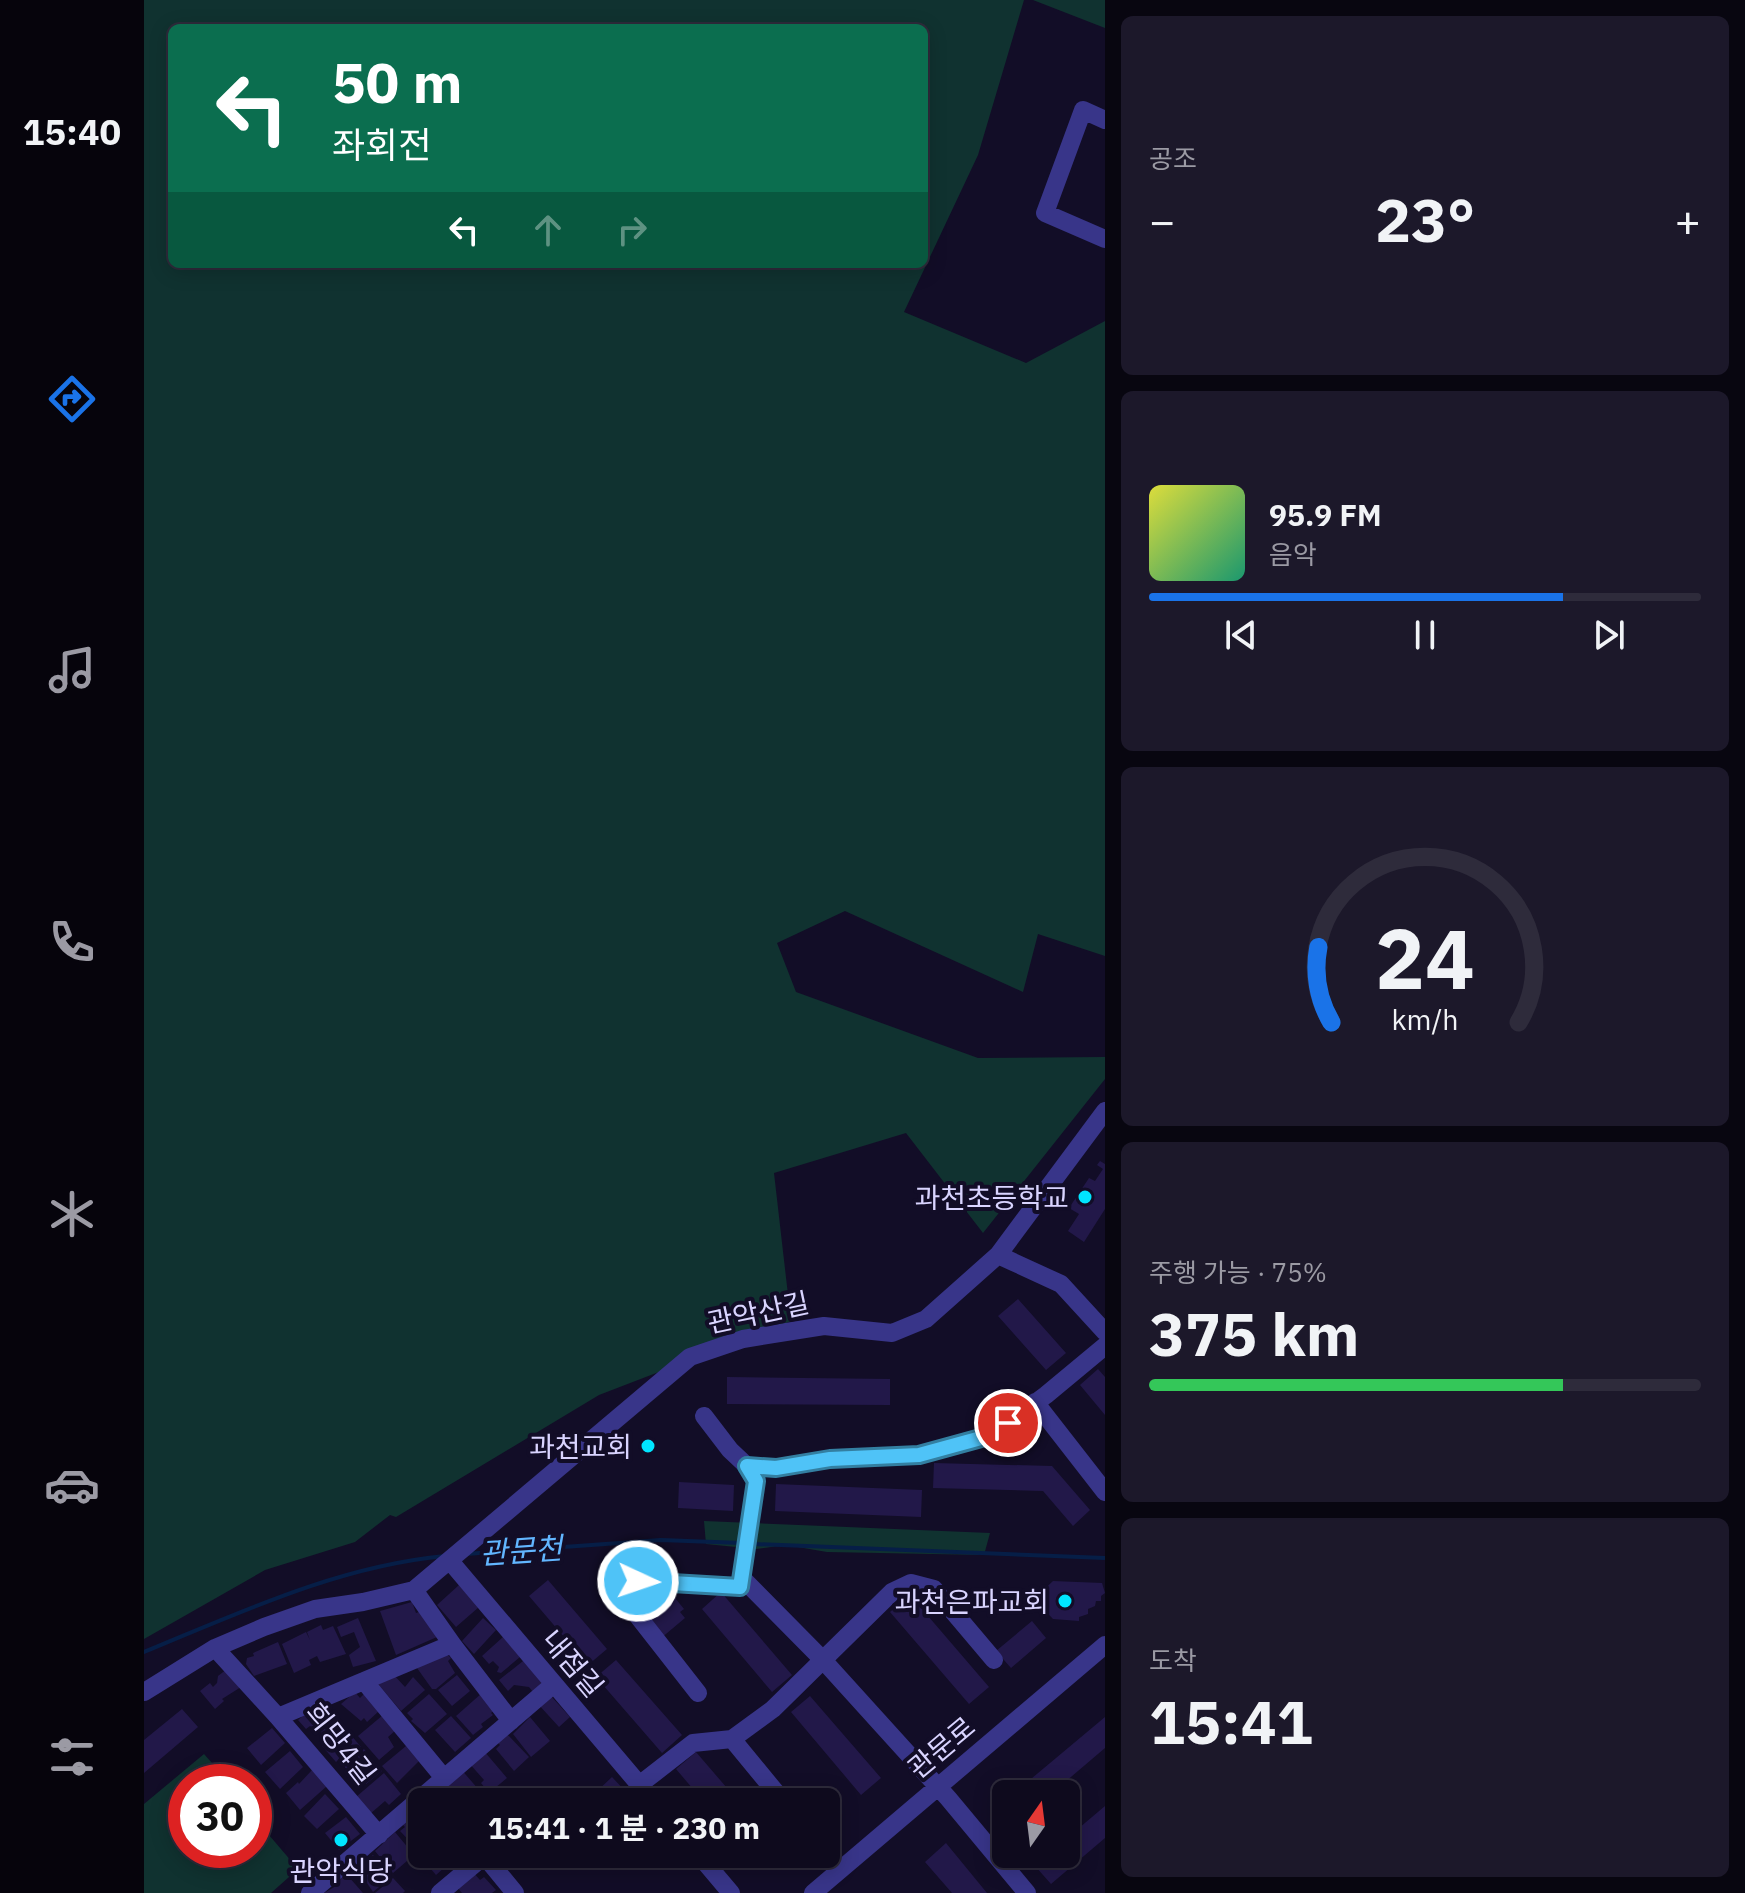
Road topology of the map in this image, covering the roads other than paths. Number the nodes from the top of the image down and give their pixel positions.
1 (1105, 120) edge
2 (1105, 239) edge
3 (1105, 1111) edge
4 (998, 1255) junction
5 (1105, 1332) edge
6 (1105, 1346) edge
7 (1035, 1402) junction
8 (704, 1416) dead end
9 (747, 1466) junction
10 (1105, 1492) edge
11 (451, 1560) junction
12 (741, 1577) junction
13 (414, 1590) junction
14 (452, 1644) junction
15 (1105, 1645) edge
16 (215, 1648) junction
17 (823, 1660) junction
18 (994, 1660) dead end
19 (364, 1681) junction
20 (554, 1684) junction
21 (144, 1692) edge
22 (698, 1693) dead end
23 (278, 1717) junction
24 (511, 1721) junction
25 (732, 1739) junction
26 (444, 1778) junction
27 (639, 1785) junction
28 (936, 1787) junction
29 (439, 1788) edge
30 (642, 1788) edge
31 (772, 1788) edge
32 (408, 1815) edge
33 (379, 1835) junction
34 (469, 1868) edge
35 (495, 1868) edge
36 (710, 1868) edge
37 (310, 1893) edge
38 (440, 1893) edge
39 (515, 1893) edge
40 (731, 1893) edge
41 (813, 1893) edge
42 (1027, 1893) edge

1 - 2 street
3 - 4 street, 관악산길
4 - 5 street
4 - 11 street, 관악산길
6 - 7 street
7 - 9 street
7 - 10 street
8 - 9 street
9 - 12 street
11 - 13 street
11 - 20 street, 내점길
12 - 17 street
12 - 22 street
13 - 14 street
13 - 16 street
14 - 19 street, 희망4길
14 - 24 street
15 - 28 street, 관문로
16 - 21 street
16 - 23 street
17 - 18 street
17 - 25 street
17 - 28 street
19 - 23 street, 희망4길
19 - 26 street, 희망4길
20 - 24 street
20 - 27 street, 내점길
23 - 33 street, 희망4길
24 - 26 street
25 - 27 street
25 - 31 street
26 - 29 street
27 - 30 street, 내점길
28 - 41 street, 관문로
28 - 42 street
32 - 33 street
33 - 37 street
34 - 38 street
35 - 39 street
36 - 40 street

